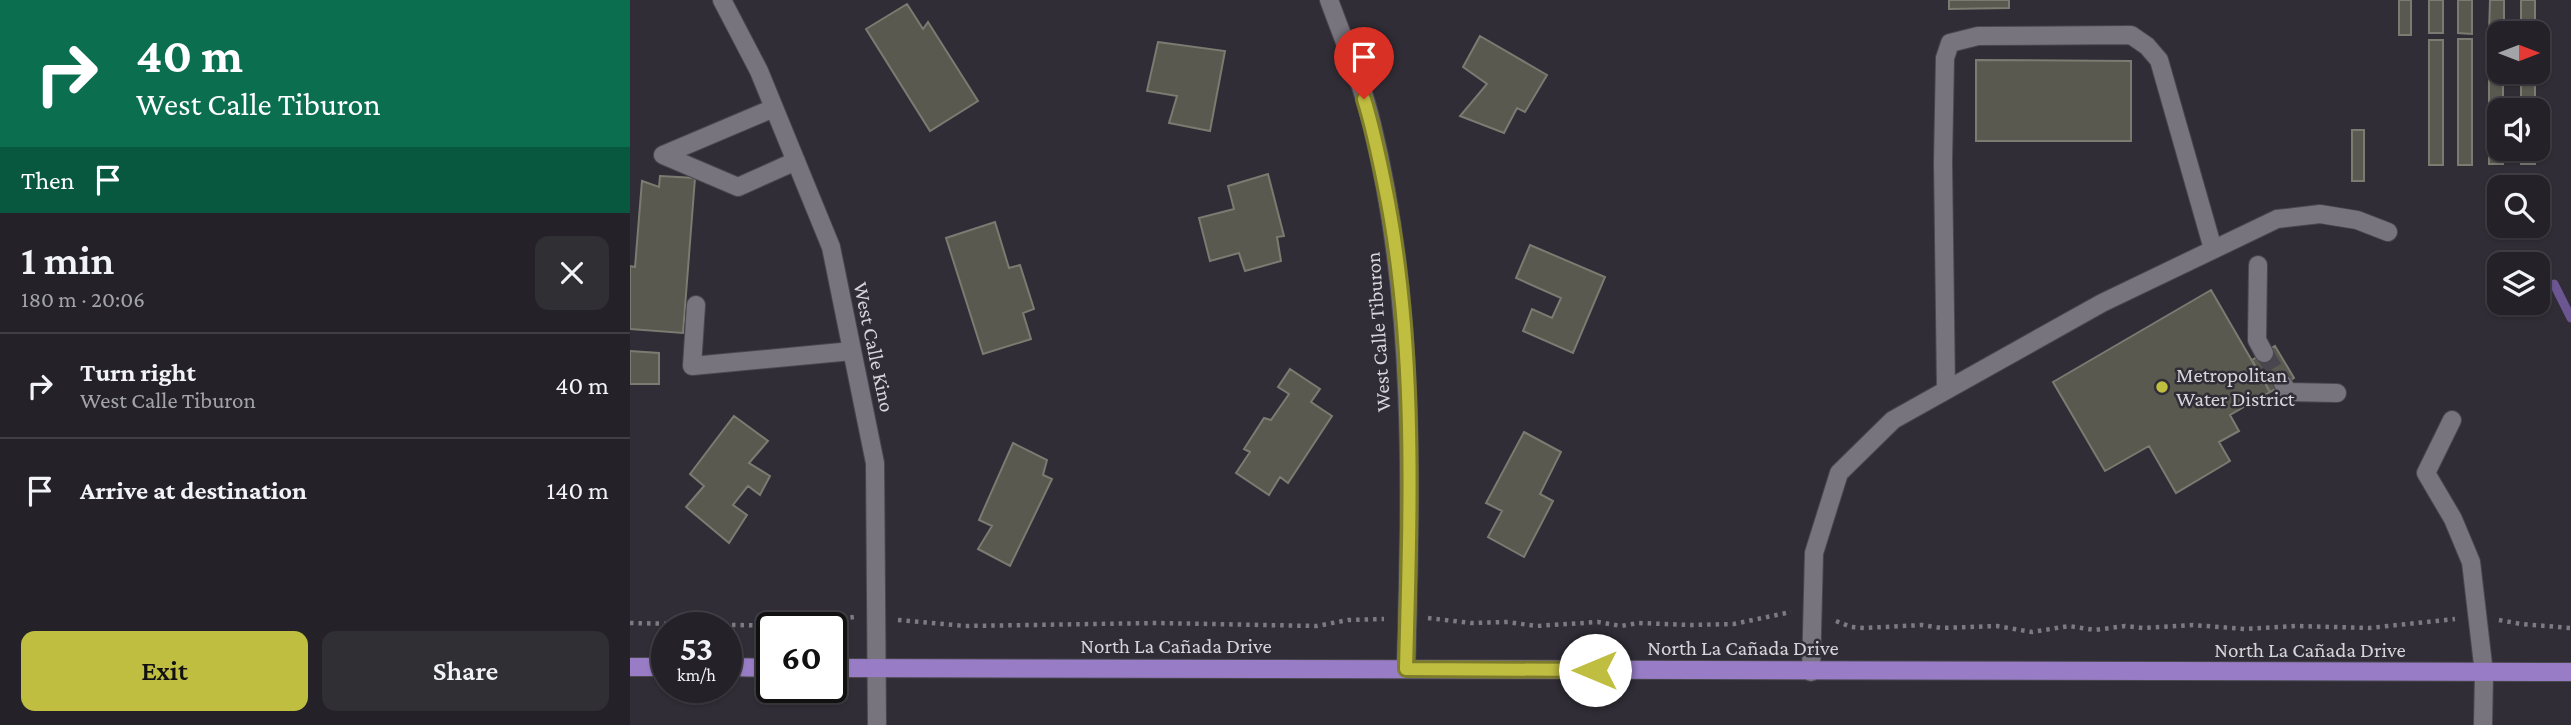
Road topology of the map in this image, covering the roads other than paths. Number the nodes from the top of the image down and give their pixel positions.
1 (722, 0) edge
2 (1329, 0) edge
3 (774, 108) junction
4 (796, 162) junction
5 (2388, 232) dead end
6 (2213, 249) junction
7 (2258, 265) dead end
8 (696, 305) dead end
9 (852, 351) junction
10 (2264, 353) tunnel mouth
11 (2283, 384) tunnel mouth
12 (1946, 390) junction
13 (2337, 393) dead end
14 (2452, 419) dead end
15 (630, 667) edge
16 (651, 667) edge
17 (847, 668) edge
18 (878, 668) junction
19 (1406, 669) junction
20 (1811, 672) junction
21 (2571, 672) edge
22 (2484, 673) junction
23 (877, 725) edge
24 (2483, 725) edge

1 - 3 street, West Calle Kino
2 - 19 street, West Calle Tiburon
3 - 4 street, West Calle Kino
3 - 4 street
4 - 9 street, West Calle Kino
5 - 6 street
6 - 12 street
6 - 12 street
7 - 10 street
8 - 9 street
9 - 18 street, West Calle Kino
11 - 13 street
12 - 20 street
14 - 22 street
15 - 16 main road
17 - 18 main road, North La Cañada Drive
18 - 19 main road, North La Cañada Drive
18 - 23 street, West Calle Kino
19 - 20 main road, North La Cañada Drive
20 - 22 main road, North La Cañada Drive
21 - 22 main road, North La Cañada Drive
22 - 24 street

